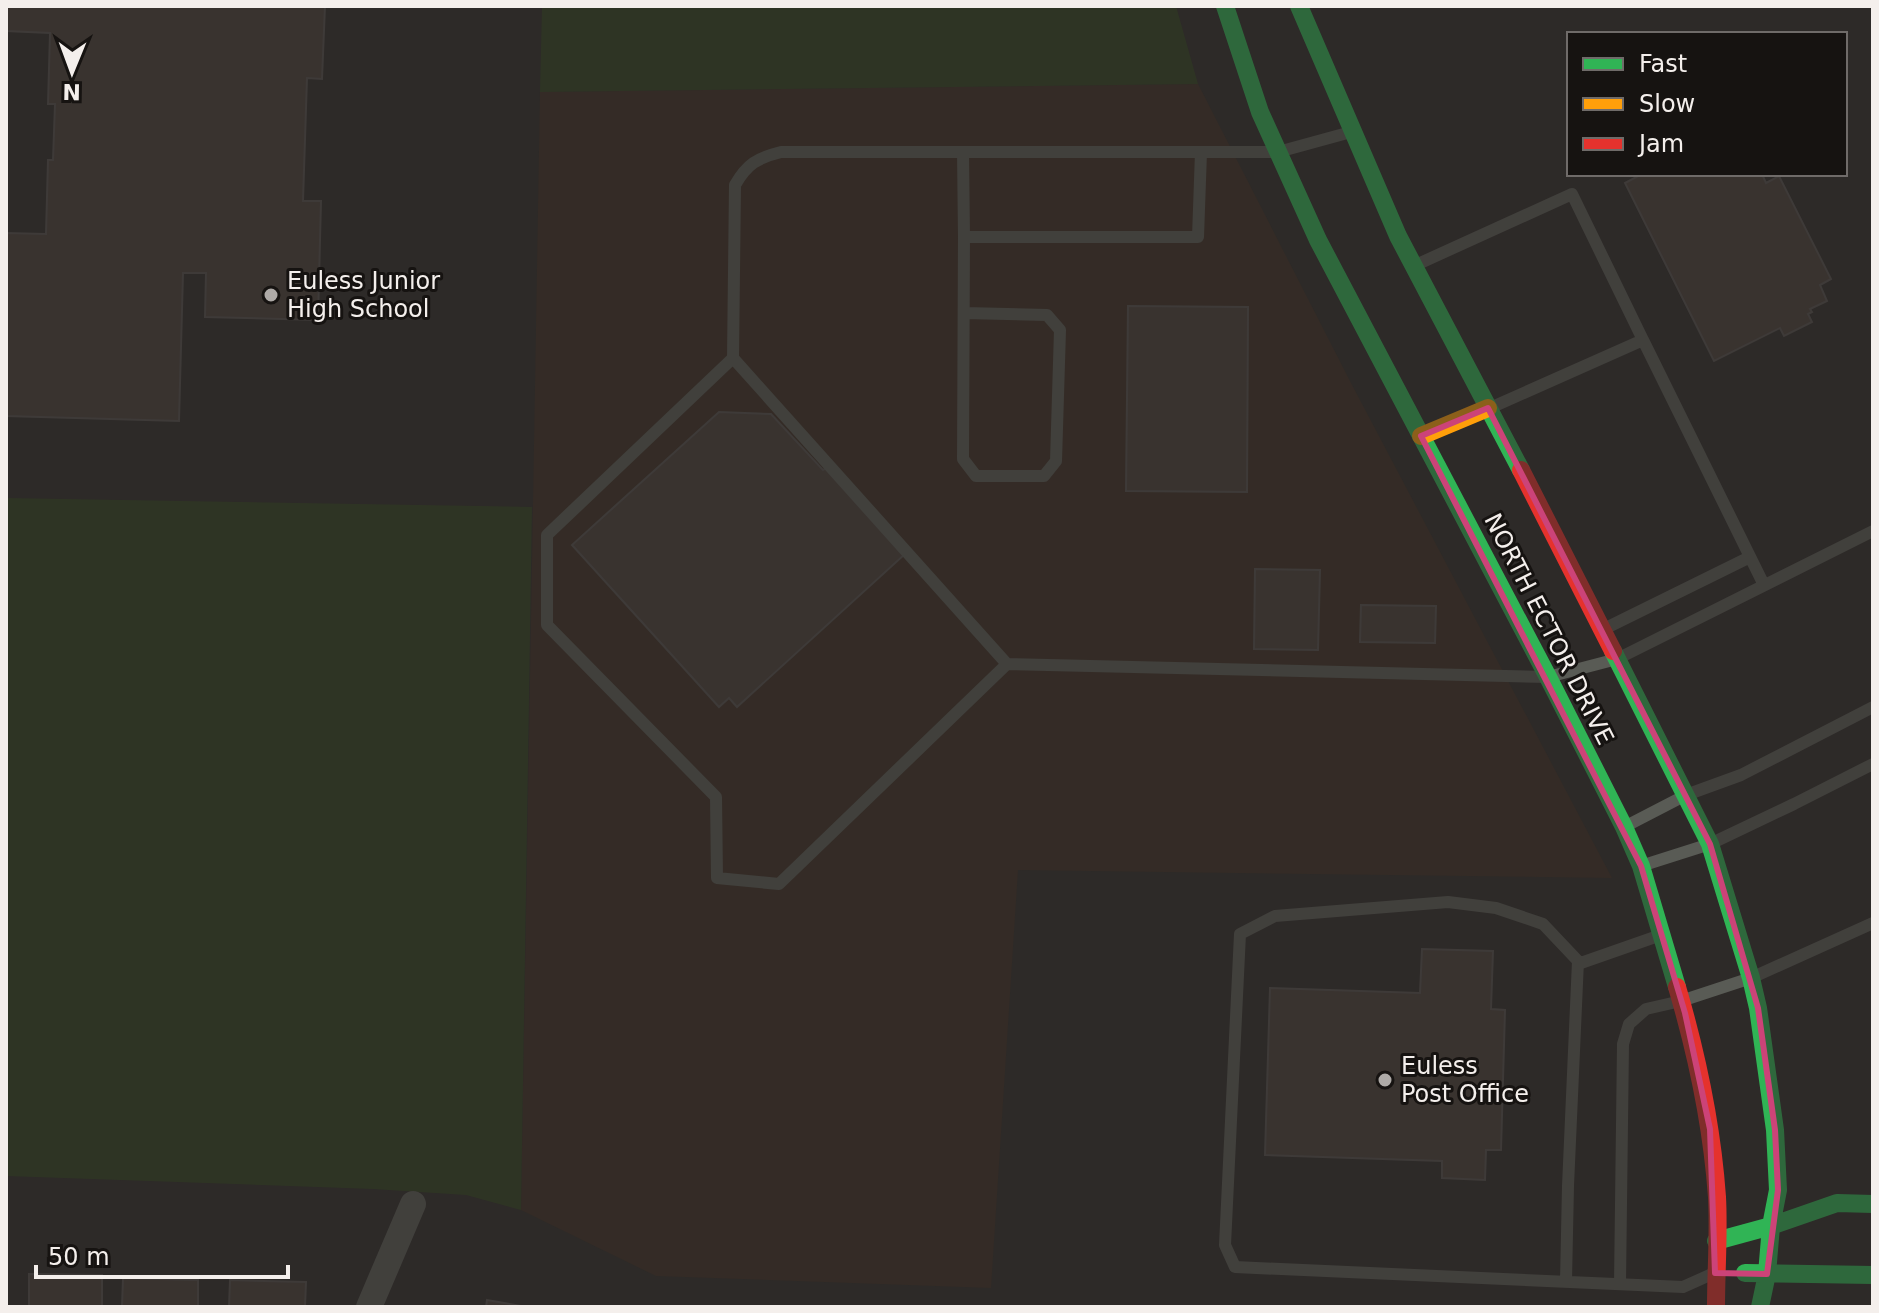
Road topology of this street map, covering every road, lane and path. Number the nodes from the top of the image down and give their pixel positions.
1 (1225, 6) edge
2 (1299, 6) edge
3 (1354, 131) junction
4 (963, 152) junction
5 (1201, 152) junction
6 (1278, 152) junction
7 (964, 237) junction
8 (1414, 266) junction
9 (964, 313) junction
10 (1643, 340) junction
11 (733, 358) junction
12 (1488, 408) junction
13 (1421, 436) junction
14 (1873, 531) edge
15 (1750, 557) junction
16 (1764, 585) junction
17 (1602, 630) junction
18 (1617, 659) junction
19 (1007, 664) junction
20 (1548, 677) junction
21 (1873, 707) edge
22 (1873, 764) edge
23 (1686, 795) junction
24 (1624, 827) junction
25 (1710, 844) junction
26 (1641, 866) junction
27 (1873, 923) edge
28 (1661, 935) junction
29 (1578, 964) junction
30 (1751, 978) junction
31 (1681, 1001) junction
32 (413, 1204) dead end
33 (1873, 1204) edge
34 (1771, 1226) junction
35 (1716, 1241) junction
36 (1715, 1273) junction
37 (1767, 1274) junction
38 (1873, 1275) edge
39 (1566, 1281) junction
40 (1620, 1284) junction
41 (369, 1307) edge
42 (1716, 1307) edge
43 (1760, 1307) edge

1 - 6 street, NORTH ECTOR DRIVE
2 - 3 street, NORTH ECTOR DRIVE
3 - 6 lane
3 - 8 street, NORTH ECTOR DRIVE
4 - 5 lane
4 - 7 lane
4 - 11 lane
5 - 6 lane
5 - 7 lane
6 - 13 street, NORTH ECTOR DRIVE
7 - 9 lane
8 - 10 lane
8 - 12 street, NORTH ECTOR DRIVE
9 - 9 lane
10 - 12 lane
10 - 15 lane
11 - 19 lane
11 - 19 lane
12 - 13 street
12 - 17 street, NORTH ECTOR DRIVE
13 - 20 street, NORTH ECTOR DRIVE
14 - 16 lane
15 - 16 lane
15 - 17 lane
16 - 18 lane
17 - 18 street, NORTH ECTOR DRIVE
18 - 20 lane
18 - 23 street, NORTH ECTOR DRIVE
19 - 20 lane
20 - 24 street, NORTH ECTOR DRIVE
21 - 23 lane
22 - 25 lane
23 - 24 lane
23 - 25 street, NORTH ECTOR DRIVE
24 - 26 street, NORTH ECTOR DRIVE
25 - 26 lane
25 - 30 street, NORTH ECTOR DRIVE
26 - 28 street, NORTH ECTOR DRIVE
27 - 30 lane
28 - 29 lane
28 - 31 street, NORTH ECTOR DRIVE
29 - 39 lane
29 - 39 lane
30 - 31 lane
30 - 34 street, NORTH ECTOR DRIVE
31 - 35 street, NORTH ECTOR DRIVE
31 - 40 lane
32 - 41 street
33 - 34 street
34 - 35 street
34 - 37 street, NORTH ECTOR DRIVE
35 - 36 street, NORTH ECTOR DRIVE
36 - 37 street
36 - 40 lane
36 - 42 street, NORTH ECTOR DRIVE
37 - 38 street
37 - 43 street, NORTH ECTOR DRIVE
39 - 40 lane

